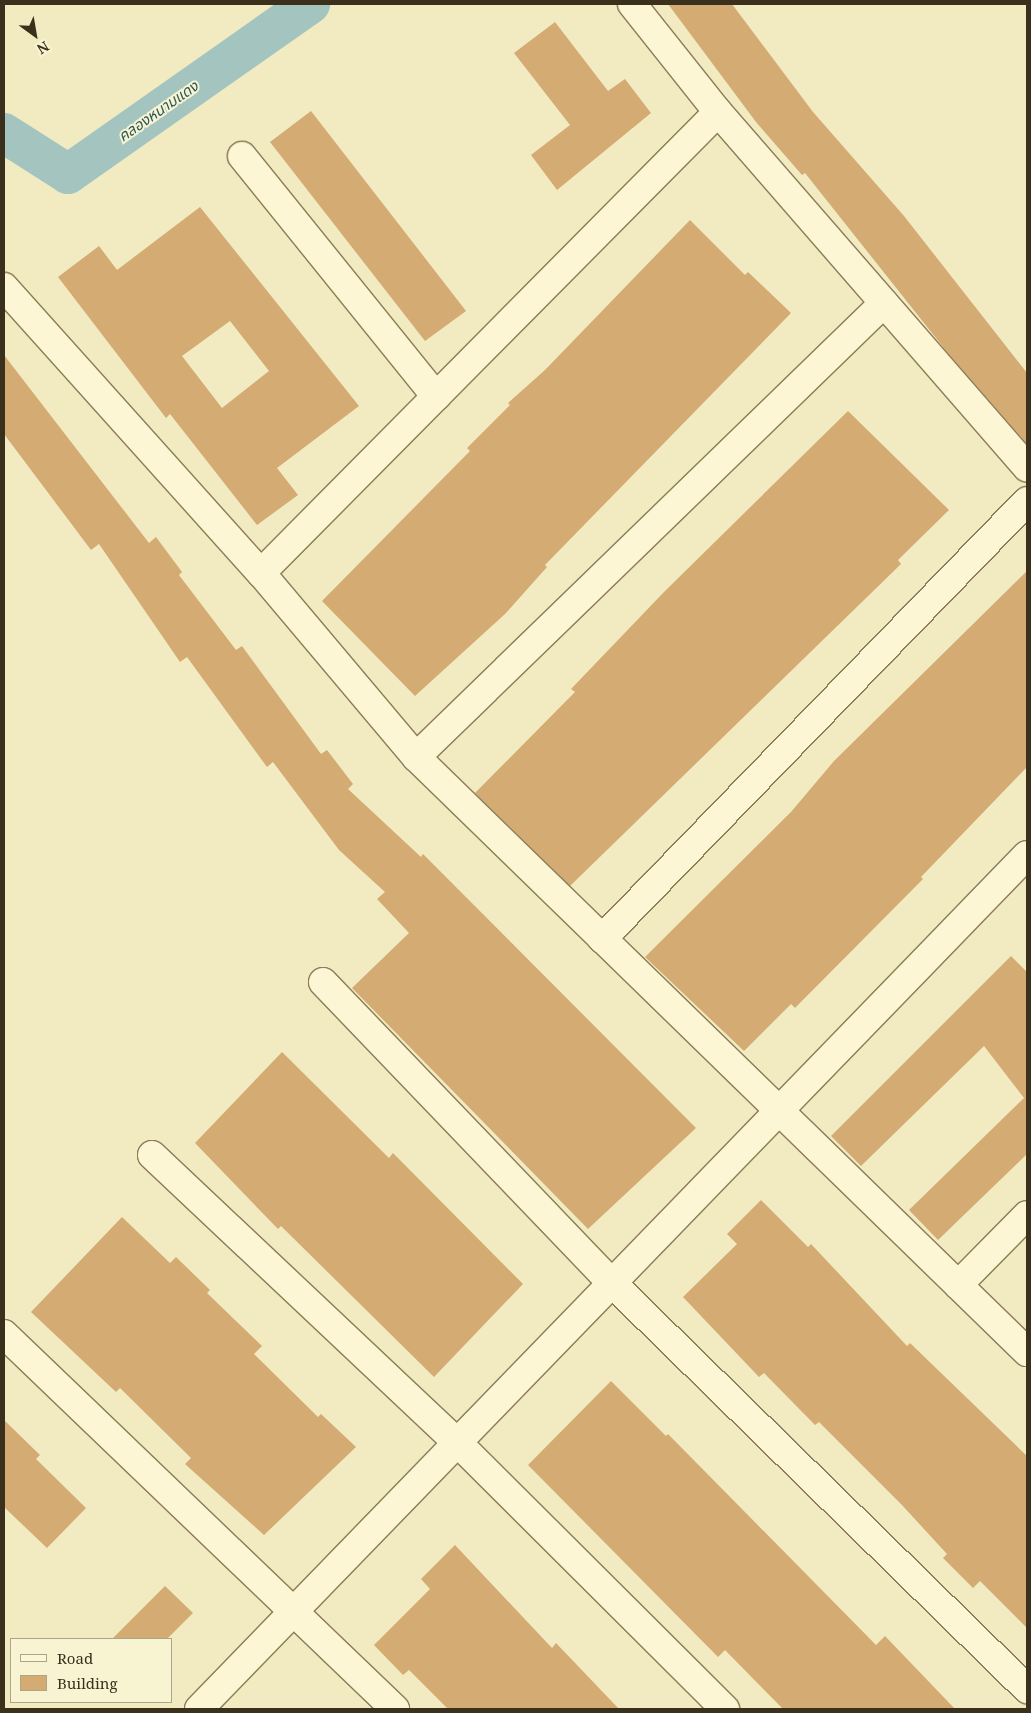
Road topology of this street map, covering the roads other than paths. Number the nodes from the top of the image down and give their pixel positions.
1 (632, 4) edge
2 (718, 112) junction
3 (242, 156) dead end
4 (4, 287) edge
5 (884, 303) junction
6 (436, 396) junction
7 (1027, 468) edge
8 (1027, 501) edge
9 (261, 572) junction
10 (416, 757) junction
11 (1027, 856) edge
12 (602, 939) junction
13 (323, 982) dead end
14 (779, 1111) junction
15 (152, 1155) dead end
16 (1027, 1215) edge
17 (612, 1284) junction
18 (958, 1285) junction
19 (4, 1334) edge
20 (1027, 1352) edge
21 (458, 1442) junction
22 (295, 1610) junction
23 (1027, 1689) edge
24 (199, 1709) edge
25 (395, 1709) edge
26 (725, 1709) edge

1 - 2 street
2 - 5 street
2 - 6 street
3 - 6 street
4 - 9 street
5 - 7 street
5 - 10 street
6 - 9 street
8 - 12 street
9 - 10 street
10 - 12 street
11 - 14 street
12 - 14 street
13 - 17 street
14 - 17 street
14 - 18 street
15 - 21 street
16 - 18 street
17 - 21 street
17 - 23 street
18 - 20 street
19 - 22 street
21 - 22 street
21 - 26 street
22 - 24 street
22 - 25 street

